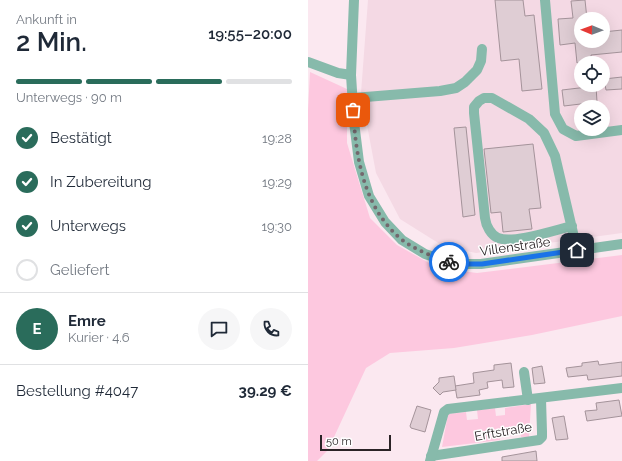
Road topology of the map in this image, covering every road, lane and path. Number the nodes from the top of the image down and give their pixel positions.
1 (354, 0) edge
2 (545, 0) edge
3 (482, 49) dead end
4 (308, 62) edge
5 (351, 75) junction
6 (352, 98) junction
7 (622, 130) edge
8 (572, 226) junction
9 (622, 244) edge
10 (577, 250) junction
11 (524, 372) dead end
12 (622, 388) edge
13 (541, 399) junction
14 (528, 400) junction
15 (430, 458) edge

1 - 5 street, Villenstraße
2 - 7 street
3 - 6 street
4 - 5 street
5 - 6 street, Villenstraße
6 - 10 street, Villenstraße
8 - 8 street
8 - 10 street
9 - 10 street, Villenstraße
11 - 14 street, Erftstraße
12 - 13 street, Erftstraße
13 - 14 street, Erftstraße
13 - 15 street, Erftstraße
14 - 15 street, Erftstraße

